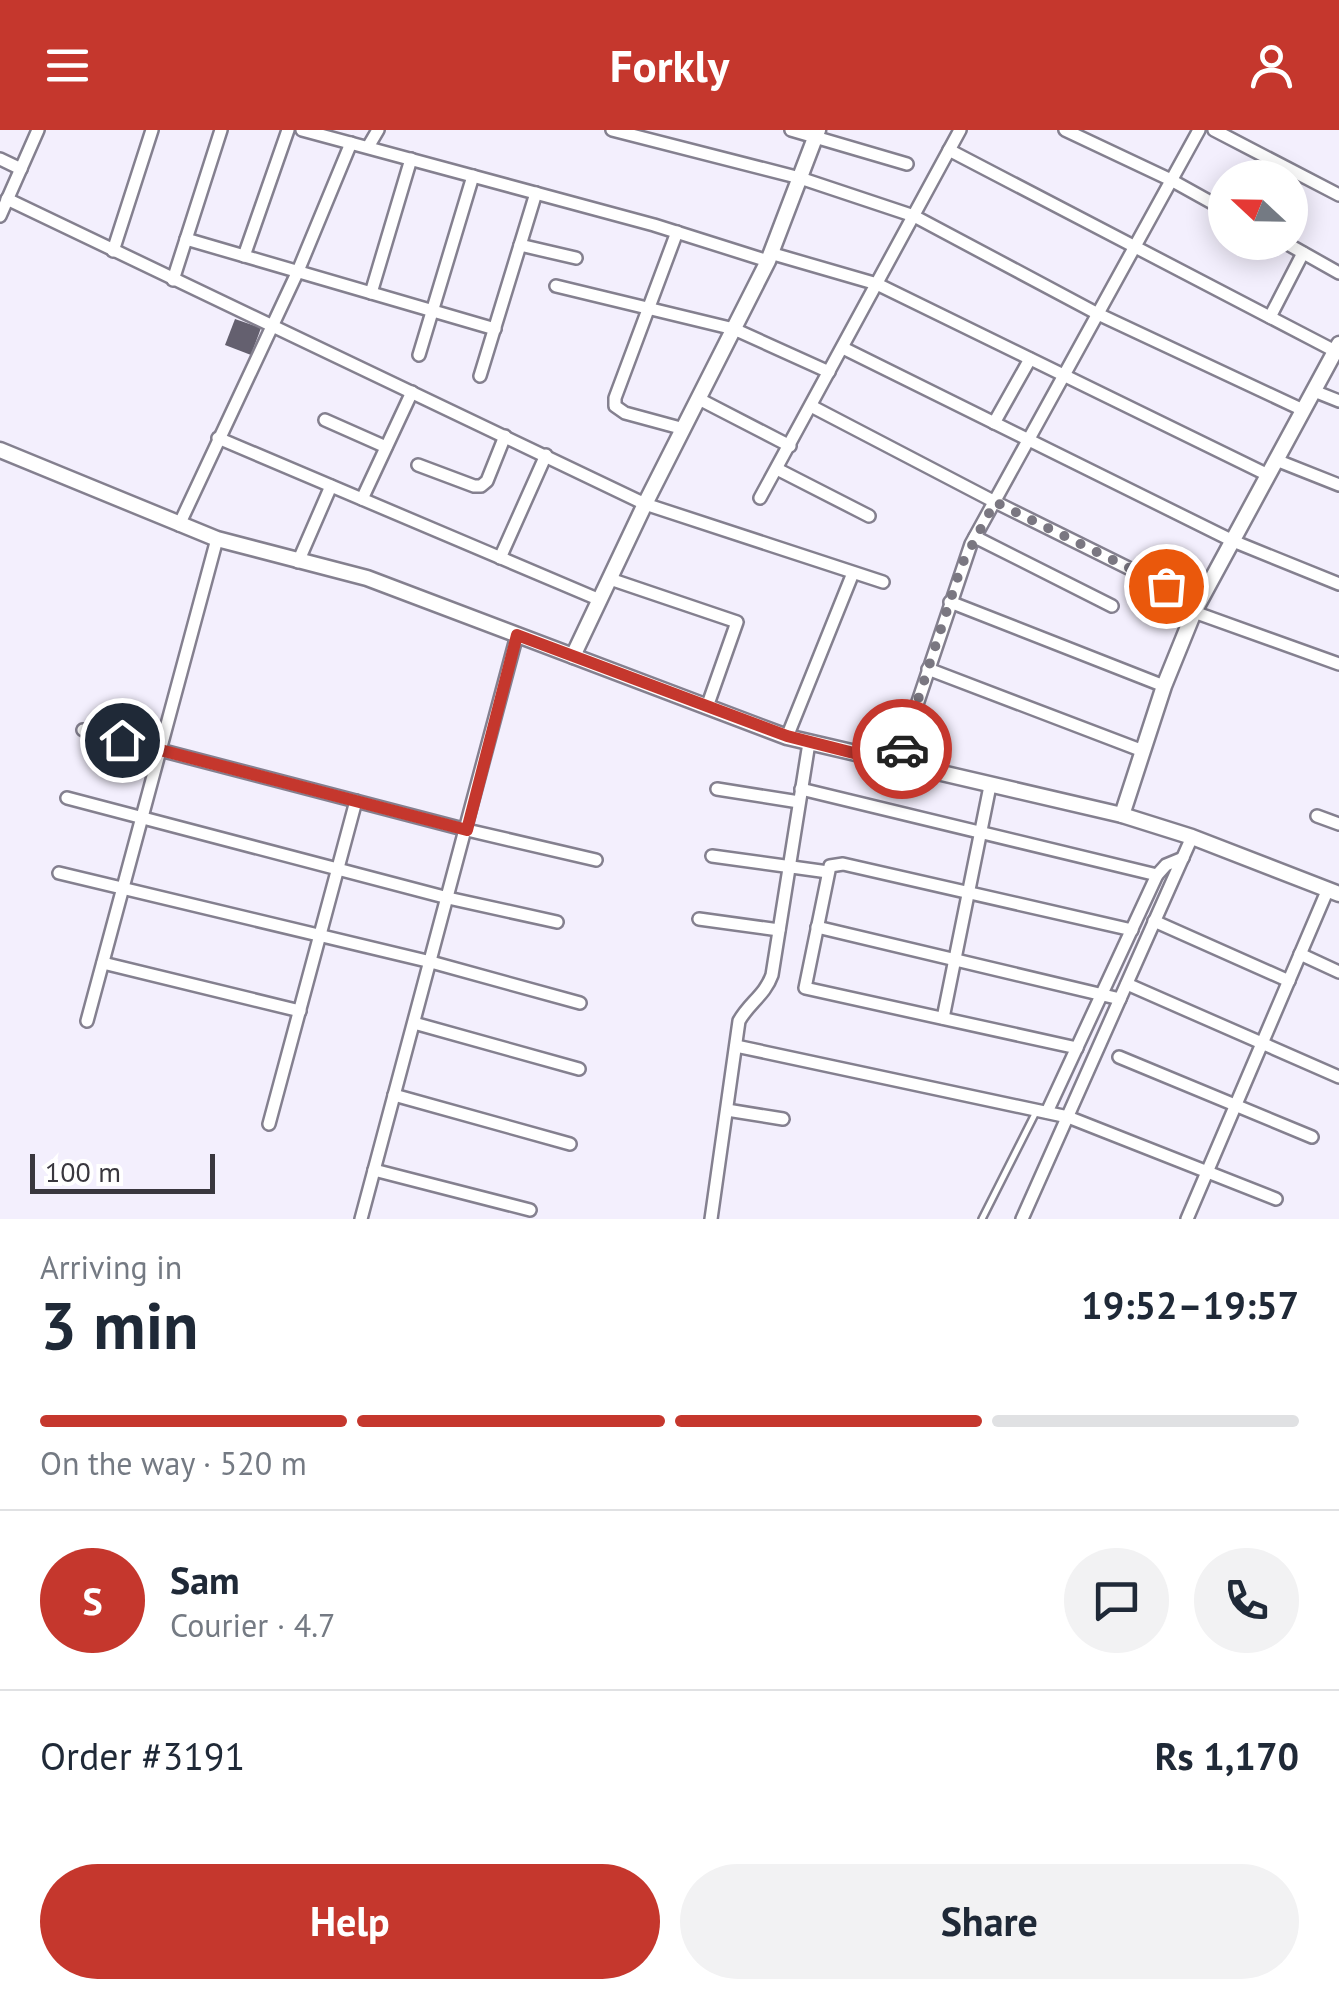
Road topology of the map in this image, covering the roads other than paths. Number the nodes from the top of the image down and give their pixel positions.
1 (38, 130) edge
2 (152, 130) edge
3 (220, 130) edge
4 (288, 130) edge
5 (302, 130) edge
6 (378, 130) edge
7 (612, 130) edge
8 (792, 130) edge
9 (960, 130) edge
10 (1065, 130) edge
11 (1199, 130) edge
12 (1214, 130) edge
13 (817, 134) edge
14 (351, 143) junction
15 (368, 147) junction
16 (949, 150) junction
17 (0, 159) edge
18 (412, 159) junction
19 (908, 164) dead end
20 (21, 169) junction
21 (473, 176) junction
22 (800, 178) junction
23 (1172, 180) junction
24 (536, 193) junction
25 (1339, 195) edge
26 (8, 199) junction
27 (1208, 200) edge
28 (0, 216) edge
29 (914, 216) junction
30 (677, 232) junction
31 (186, 239) junction
32 (520, 245) junction
33 (1134, 248) junction
34 (113, 250) junction
35 (244, 256) junction
36 (1308, 256) edge
37 (769, 257) junction
38 (576, 258) dead end
39 (1299, 260) edge
40 (298, 271) junction
41 (1339, 272) edge
42 (173, 280) junction
43 (877, 284) junction
44 (556, 286) dead end
45 (371, 293) junction
46 (647, 308) junction
47 (432, 311) junction
48 (1098, 314) junction
49 (1270, 317) junction
50 (272, 328) junction
51 (494, 329) junction
52 (734, 329) junction
53 (1337, 347) edge
54 (843, 348) junction
55 (419, 355) dead end
56 (1030, 359) junction
57 (830, 372) junction
58 (480, 376) dead end
59 (1064, 376) junction
60 (1314, 391) junction
61 (412, 392) junction
62 (699, 399) junction
63 (1339, 400) edge
64 (812, 406) junction
65 (1303, 410) junction
66 (325, 420) dead end
67 (994, 424) junction
68 (684, 429) junction
69 (505, 436) junction
70 (218, 438) junction
71 (1029, 441) junction
72 (790, 446) junction
73 (386, 447) junction
74 (0, 450) edge
75 (546, 456) junction
76 (1276, 460) junction
77 (418, 465) dead end
78 (778, 469) junction
79 (1268, 475) junction
80 (1339, 485) edge
81 (331, 486) junction
82 (760, 498) dead end
83 (362, 499) junction
84 (995, 502) junction
85 (645, 504) junction
86 (869, 516) dead end
87 (179, 525) junction
88 (975, 537) junction
89 (217, 539) junction
90 (1233, 541) junction
91 (500, 558) junction
92 (298, 562) junction
93 (852, 573) junction
94 (610, 578) junction
95 (883, 582) dead end
96 (1339, 584) edge
97 (600, 600) junction
98 (950, 602) junction
99 (1112, 606) dead end
100 (1197, 608) junction
101 (517, 635) junction
102 (573, 656) junction
103 (1339, 664) edge
104 (928, 670) junction
105 (1164, 686) junction
106 (707, 707) junction
107 (83, 730) dead end
108 (787, 736) junction
109 (809, 743) junction
110 (160, 750) junction
111 (1142, 752) junction
112 (897, 764) junction
113 (990, 786) junction
114 (717, 789) dead end
115 (801, 796) junction
116 (67, 798) dead end
117 (356, 801) junction
118 (1122, 815) junction
119 (142, 816) junction
120 (1317, 816) dead end
121 (1339, 824) edge
122 (467, 830) junction
123 (982, 832) junction
124 (1192, 837) junction
125 (712, 856) dead end
126 (1183, 858) junction
127 (596, 860) dead end
128 (789, 866) junction
129 (338, 868) junction
130 (828, 872) junction
131 (59, 873) dead end
132 (1156, 875) junction
133 (123, 888) junction
134 (1334, 891) edge
135 (969, 892) junction
136 (448, 898) junction
137 (699, 919) dead end
138 (557, 922) dead end
139 (1154, 922) junction
140 (817, 927) junction
141 (779, 930) junction
142 (1132, 930) junction
143 (320, 935) junction
144 (1300, 954) junction
145 (956, 960) junction
146 (431, 962) junction
147 (102, 963) junction
148 (1339, 972) edge
149 (1289, 981) junction
150 (1127, 984) junction
151 (1102, 994) junction
152 (1120, 998) junction
153 (580, 1003) dead end
154 (300, 1010) junction
155 (944, 1018) junction
156 (87, 1021) dead end
157 (414, 1023) junction
158 (1262, 1044) junction
159 (736, 1046) junction
160 (1077, 1048) junction
161 (1118, 1058) dead end
162 (579, 1069) dead end
163 (1339, 1077) edge
164 (394, 1095) junction
165 (1236, 1104) junction
166 (726, 1110) junction
167 (1042, 1111) junction
168 (1068, 1117) junction
169 (783, 1120) dead end
170 (269, 1124) dead end
171 (1312, 1137) dead end
172 (570, 1144) dead end
173 (374, 1170) junction
174 (1207, 1172) junction
175 (1276, 1199) dead end
176 (530, 1210) dead end
177 (982, 1218) edge
178 (361, 1219) edge
179 (711, 1219) edge
180 (1022, 1219) edge
181 (1187, 1219) edge

1 - 20 street
2 - 34 street
3 - 31 street
4 - 35 street
5 - 14 street
6 - 15 street
7 - 22 street
8 - 13 street
9 - 16 street
10 - 23 street
11 - 23 street
12 - 25 street
13 - 19 street
13 - 22 street
14 - 15 street
14 - 40 street
15 - 18 street
16 - 29 street
16 - 33 street
17 - 20 street
18 - 21 street
18 - 45 street
20 - 26 street
21 - 24 street
21 - 47 street
22 - 29 street
22 - 37 street
23 - 27 street
23 - 33 street
24 - 30 street
24 - 32 street
26 - 28 street
26 - 34 street
29 - 43 street
29 - 48 street
30 - 37 street
30 - 46 street
31 - 35 street
31 - 42 street
32 - 38 street
32 - 51 street
33 - 48 street
33 - 49 street
34 - 42 street
35 - 40 street
36 - 41 street
37 - 43 street
37 - 52 street
39 - 49 street
40 - 45 street
40 - 50 street
42 - 50 street
43 - 54 street
43 - 56 street
44 - 46 street
45 - 47 street
46 - 52 street
46 - 68 street
47 - 51 street
47 - 55 street
48 - 59 street
48 - 65 street
49 - 53 street
50 - 61 street
50 - 70 street
51 - 58 street
52 - 57 street
52 - 62 street
53 - 60 street
54 - 57 street
54 - 67 street
56 - 59 street
56 - 67 street
57 - 64 street
59 - 71 street
59 - 79 street
60 - 63 street
60 - 65 street
61 - 69 street
61 - 73 street
62 - 68 street
62 - 72 street
64 - 72 street
64 - 84 street
65 - 76 street
66 - 73 street
67 - 71 street
68 - 85 street
69 - 75 street
69 - 77 street
70 - 81 street
70 - 87 street
71 - 84 street
71 - 90 street
72 - 78 street
73 - 83 street
74 - 87 street
75 - 85 street
75 - 91 street
76 - 79 street
76 - 80 street
78 - 82 street
78 - 86 street
79 - 90 street
81 - 83 street
81 - 92 street
83 - 91 street
84 - 88 street
84 - 100 street
85 - 93 street
85 - 94 street
87 - 89 street
88 - 98 street
88 - 99 street
89 - 92 street
89 - 110 street
90 - 96 street
90 - 100 street
91 - 97 street
92 - 101 street
93 - 95 street
93 - 108 street
94 - 97 street
94 - 106 street
97 - 102 street
98 - 104 street
98 - 105 street
100 - 103 street
100 - 105 street
101 - 102 street
101 - 122 street
102 - 106 street
104 - 111 street
104 - 112 street
105 - 111 street
106 - 108 street
107 - 110 street
108 - 109 street
109 - 112 street
109 - 115 street
110 - 117 street
110 - 119 street
111 - 118 street
112 - 113 street
113 - 118 street
113 - 123 street
114 - 115 street
115 - 123 street
115 - 128 street
116 - 119 street
117 - 122 street
117 - 129 street
118 - 124 street
119 - 129 street
119 - 133 street
120 - 121 street
122 - 127 street
122 - 136 street
123 - 132 street
123 - 135 street
124 - 126 street
124 - 134 street
125 - 128 street
126 - 132 street
126 - 139 street
128 - 130 street
128 - 141 street
129 - 136 street
129 - 143 street
130 - 135 street
130 - 140 street
131 - 133 street
132 - 142 street
133 - 143 street
133 - 147 street
134 - 144 street
135 - 142 street
135 - 145 street
136 - 138 street
136 - 146 street
137 - 141 street
139 - 149 street
139 - 150 street
140 - 145 street
140 - 155 street
141 - 159 street
142 - 151 street
143 - 146 street
143 - 154 street
144 - 148 street
144 - 149 street
145 - 151 street
145 - 155 street
146 - 153 street
146 - 157 street
147 - 154 street
147 - 156 street
149 - 158 street
150 - 152 street
150 - 158 street
151 - 152 street
151 - 160 street
152 - 168 street
154 - 170 street
155 - 160 street
157 - 162 street
157 - 164 street
158 - 163 street
158 - 165 street
159 - 166 street
159 - 167 street
160 - 167 street
161 - 165 street
164 - 172 street
164 - 173 street
165 - 171 street
165 - 174 street
166 - 169 street
166 - 179 street
167 - 168 street
167 - 177 lane
168 - 174 street
168 - 180 street
173 - 176 street
173 - 178 street
174 - 175 street
174 - 181 street

